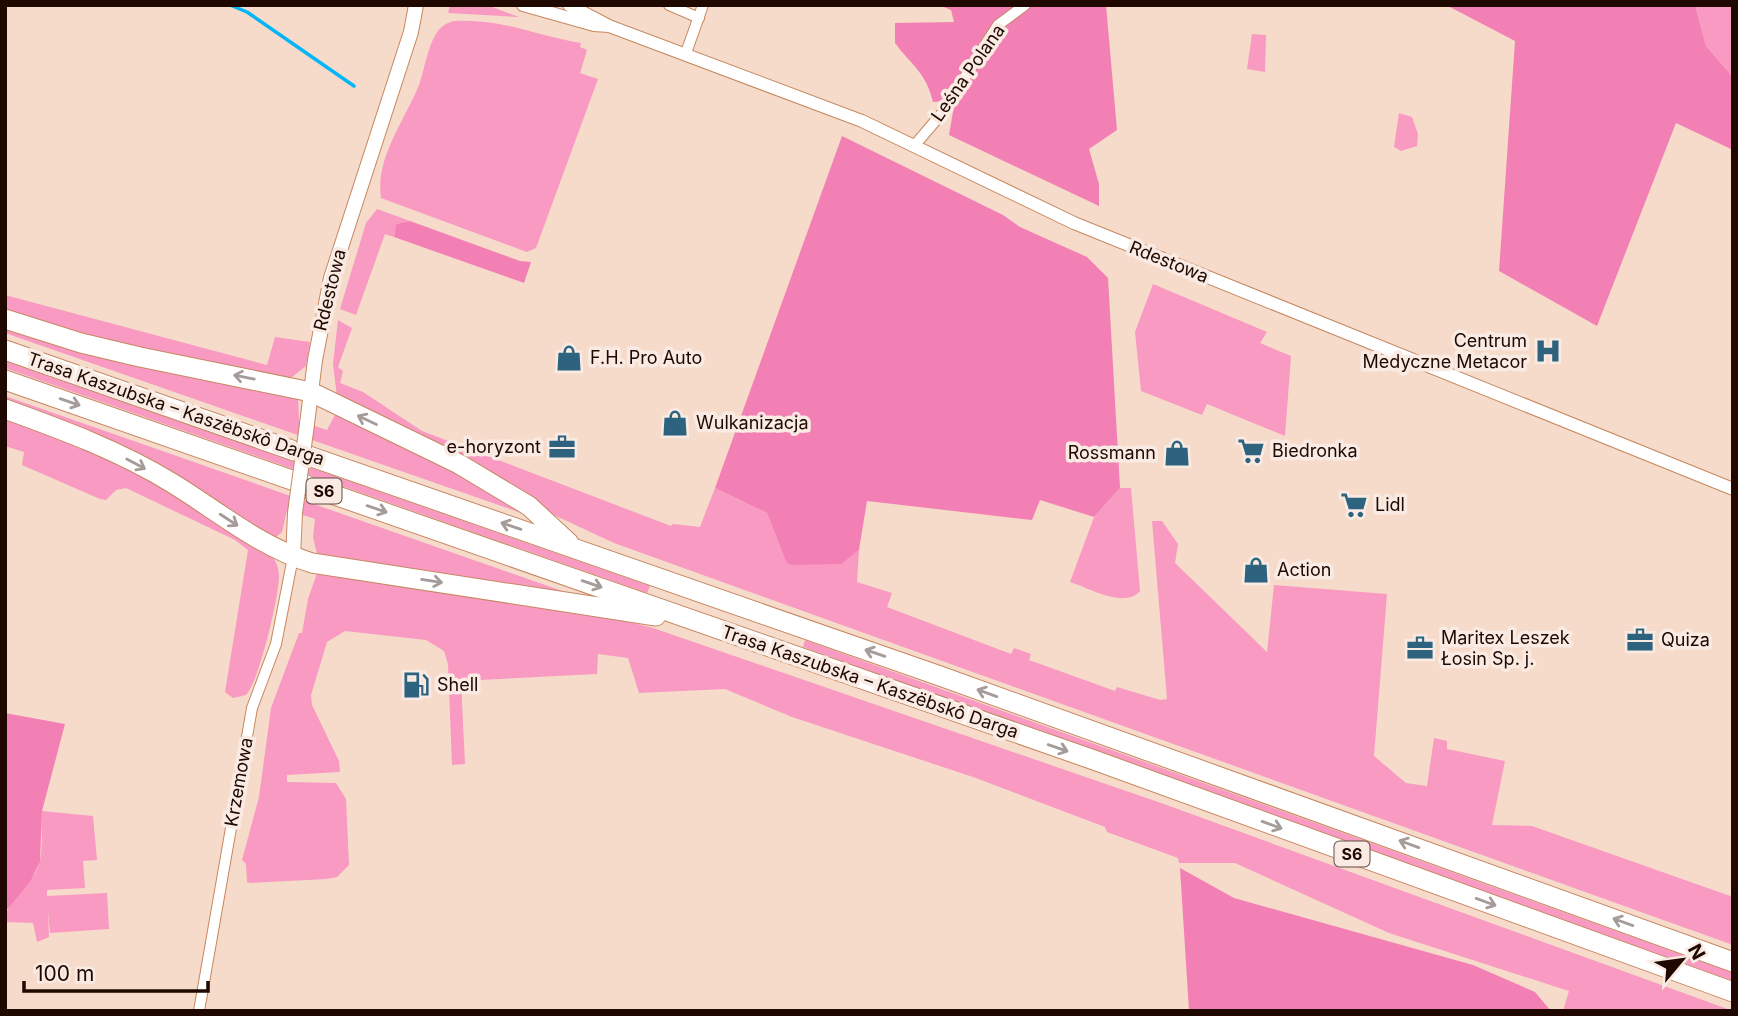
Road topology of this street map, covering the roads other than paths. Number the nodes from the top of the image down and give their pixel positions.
1 (416, 5) edge
2 (424, 5) edge
3 (523, 5) edge
4 (569, 5) edge
5 (669, 5) edge
6 (703, 5) edge
7 (1025, 5) edge
8 (699, 18) junction
9 (609, 26) junction
10 (411, 32) junction
11 (686, 53) junction
12 (915, 146) junction
13 (5, 319) edge
14 (5, 350) edge
15 (5, 380) edge
16 (311, 391) junction
17 (5, 409) edge
18 (1733, 489) edge
19 (575, 549) junction
20 (293, 557) junction
21 (705, 624) junction
22 (1733, 962) edge
23 (1733, 992) edge
24 (199, 1011) edge

1 - 10 main road, Rdestowa
2 - 10 main road, Rdestowa
3 - 9 street, Rdestowa
4 - 9 street, Rdestowa
5 - 8 street
6 - 8 street
7 - 12 street, Leśna Polana
8 - 11 street
9 - 11 street, Rdestowa
10 - 16 main road, Rdestowa
11 - 12 street, Rdestowa
12 - 18 street, Rdestowa
16 -> 13 highway
19 -> 14 highway, Trasa Kaszubska – Kaszëbskô Darga / S6
15 -> 21 highway, Trasa Kaszubska – Kaszëbskô Darga / S6
19 -> 16 highway
16 - 20 main road, Rdestowa, bridge
17 -> 20 highway
22 -> 19 highway, Trasa Kaszubska – Kaszëbskô Darga / S6
20 -> 21 highway
20 - 24 street, Krzemowa
21 -> 23 highway, Trasa Kaszubska – Kaszëbskô Darga / S6

